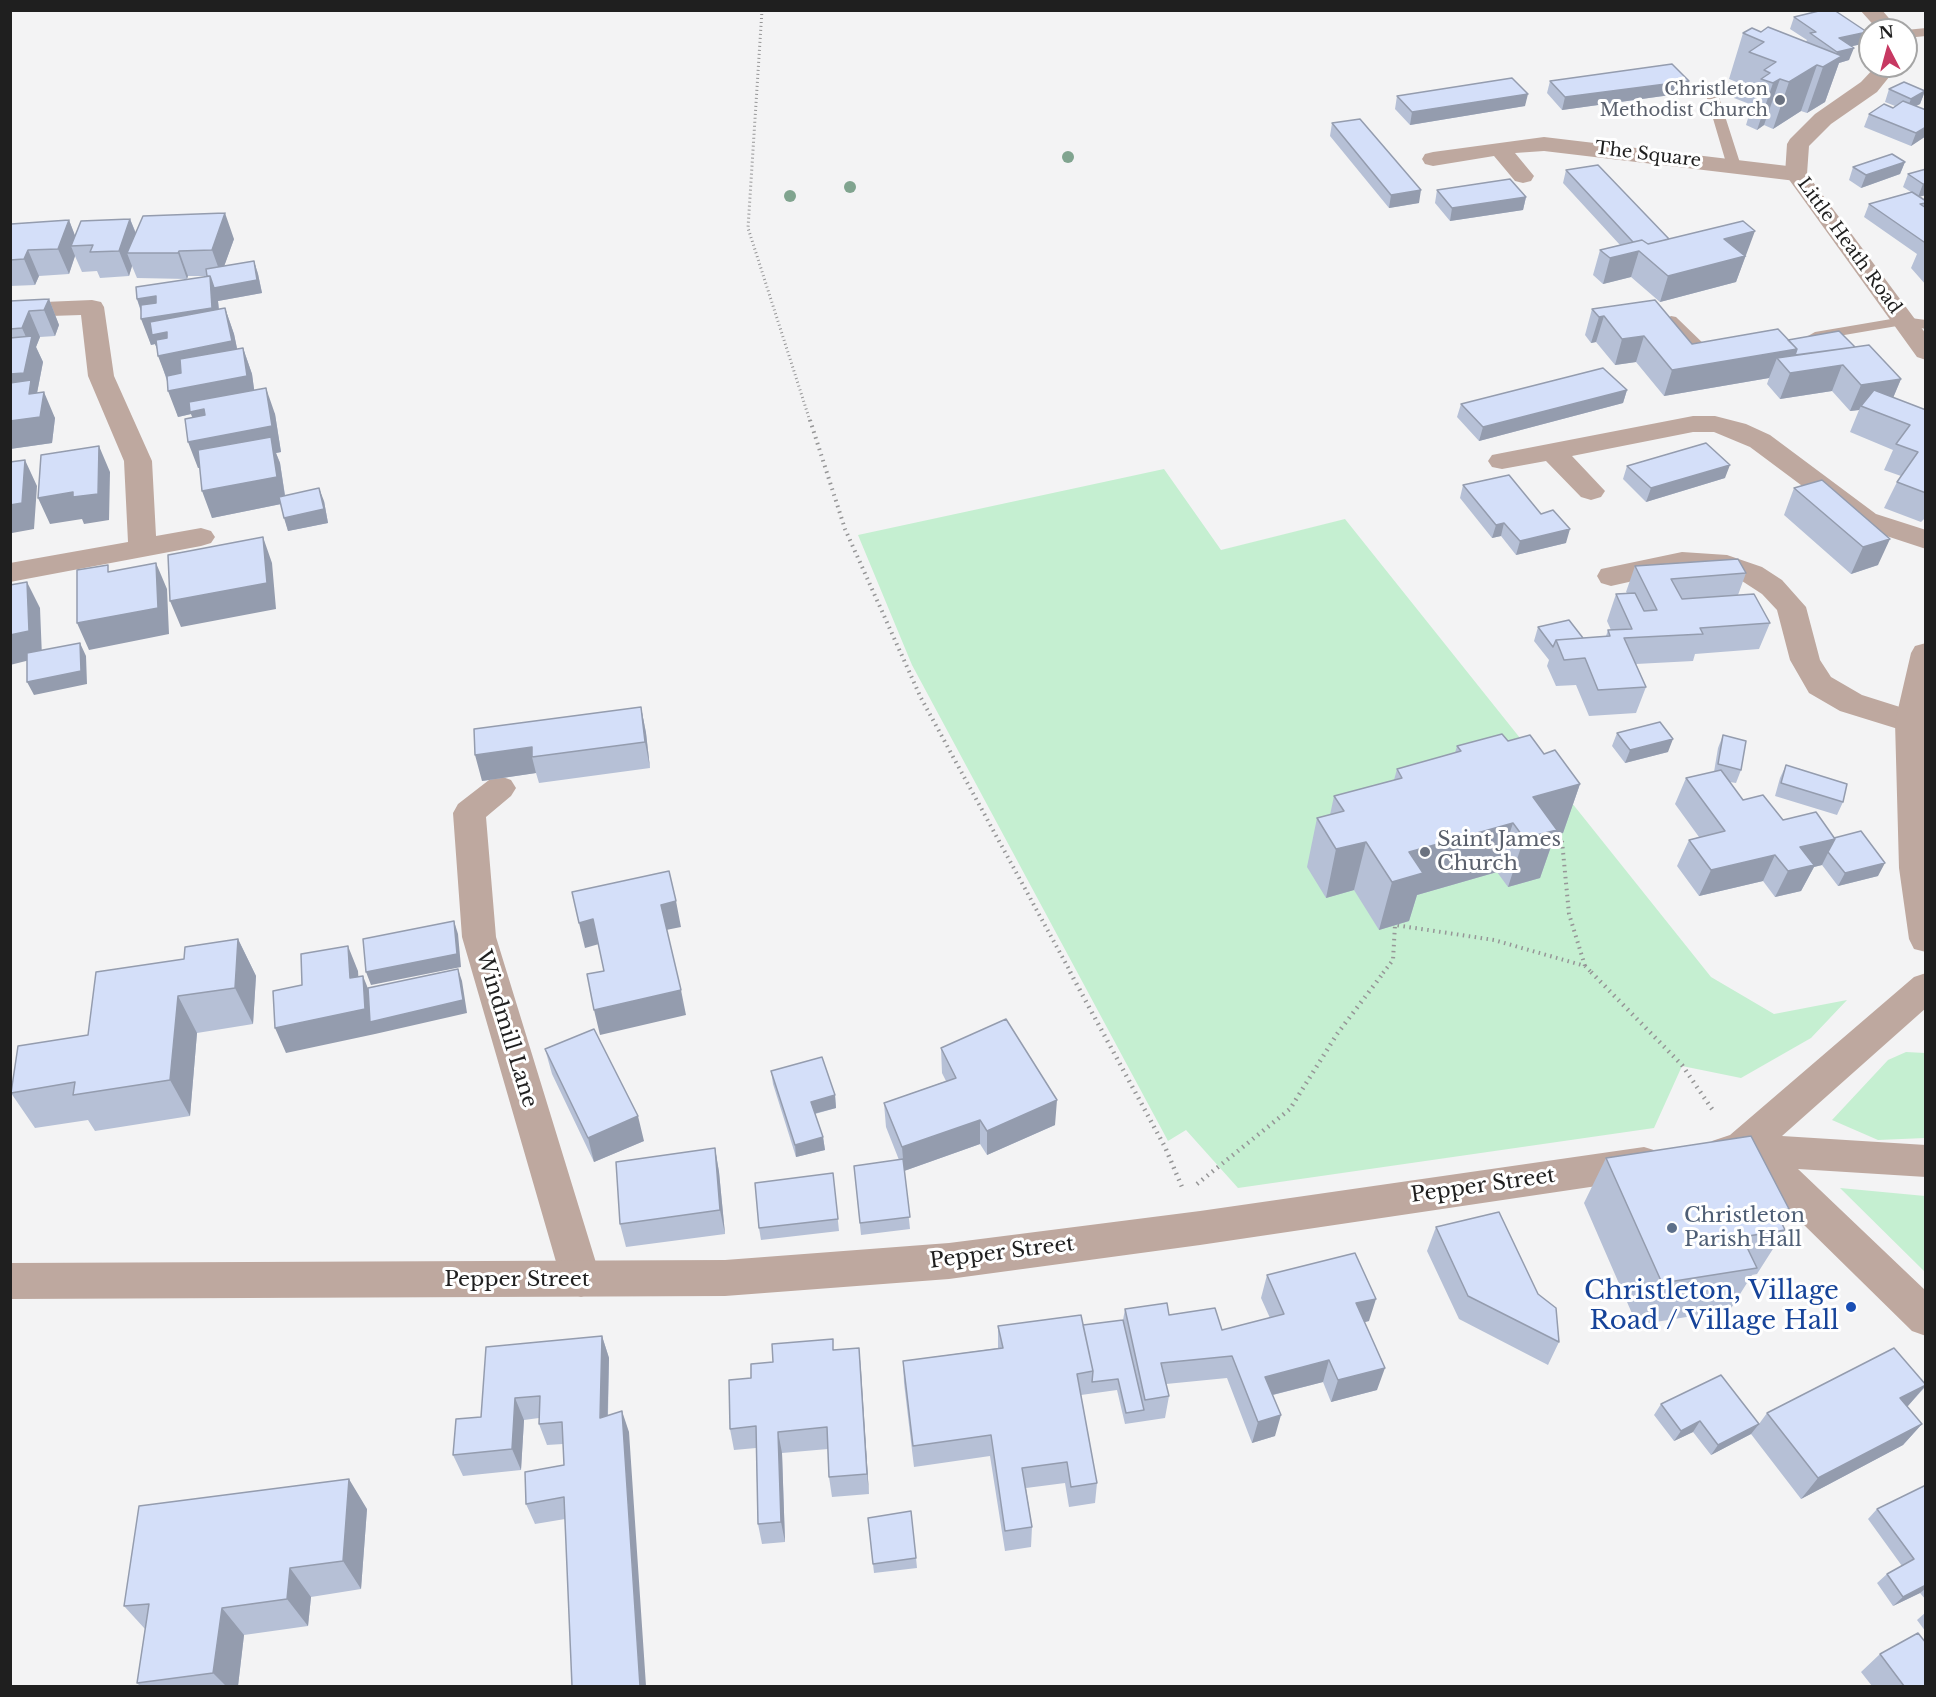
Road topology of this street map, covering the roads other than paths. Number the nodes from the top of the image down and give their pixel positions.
1 (1877, 78) edge
2 (1710, 88) dead end
3 (1499, 148) junction
4 (1433, 159) dead end
5 (1734, 166) junction
6 (1796, 174) junction
7 (1523, 176) dead end
8 (20, 310) edge
9 (1671, 320) edge
10 (1915, 323) edge
11 (1799, 338) edge
12 (1729, 350) edge
13 (1926, 352) edge
14 (1553, 452) junction
15 (1502, 461) dead end
16 (1591, 491) dead end
17 (201, 537) dead end
18 (1926, 540) edge
19 (142, 548) junction
20 (10, 573) edge
21 (1611, 576) dead end
22 (1926, 653) edge
23 (1911, 722) junction
24 (500, 788) dead end
25 (1926, 939) edge
26 (1926, 987) edge
27 (1746, 1150) junction
28 (1926, 1161) edge
29 (581, 1280) junction
30 (10, 1281) edge
31 (1926, 1318) edge

1 - 6 street, Little Heath Road
2 - 5 lane
3 - 4 street, The Square
3 - 5 street, The Square
3 - 7 street
5 - 6 street, The Square
6 - 10 street, Little Heath Road
8 - 19 street
9 - 12 lane
10 - 11 lane
10 - 13 street, Little Heath Road
14 - 15 street
14 - 16 street
14 - 18 street
17 - 19 street
19 - 20 street
21 - 23 street
22 - 23 street
23 - 25 street
24 - 29 street, Windmill Lane
26 - 27 street
27 - 28 street, Pepper Street
27 - 29 street, Pepper Street
27 - 31 street
29 - 30 street, Pepper Street

